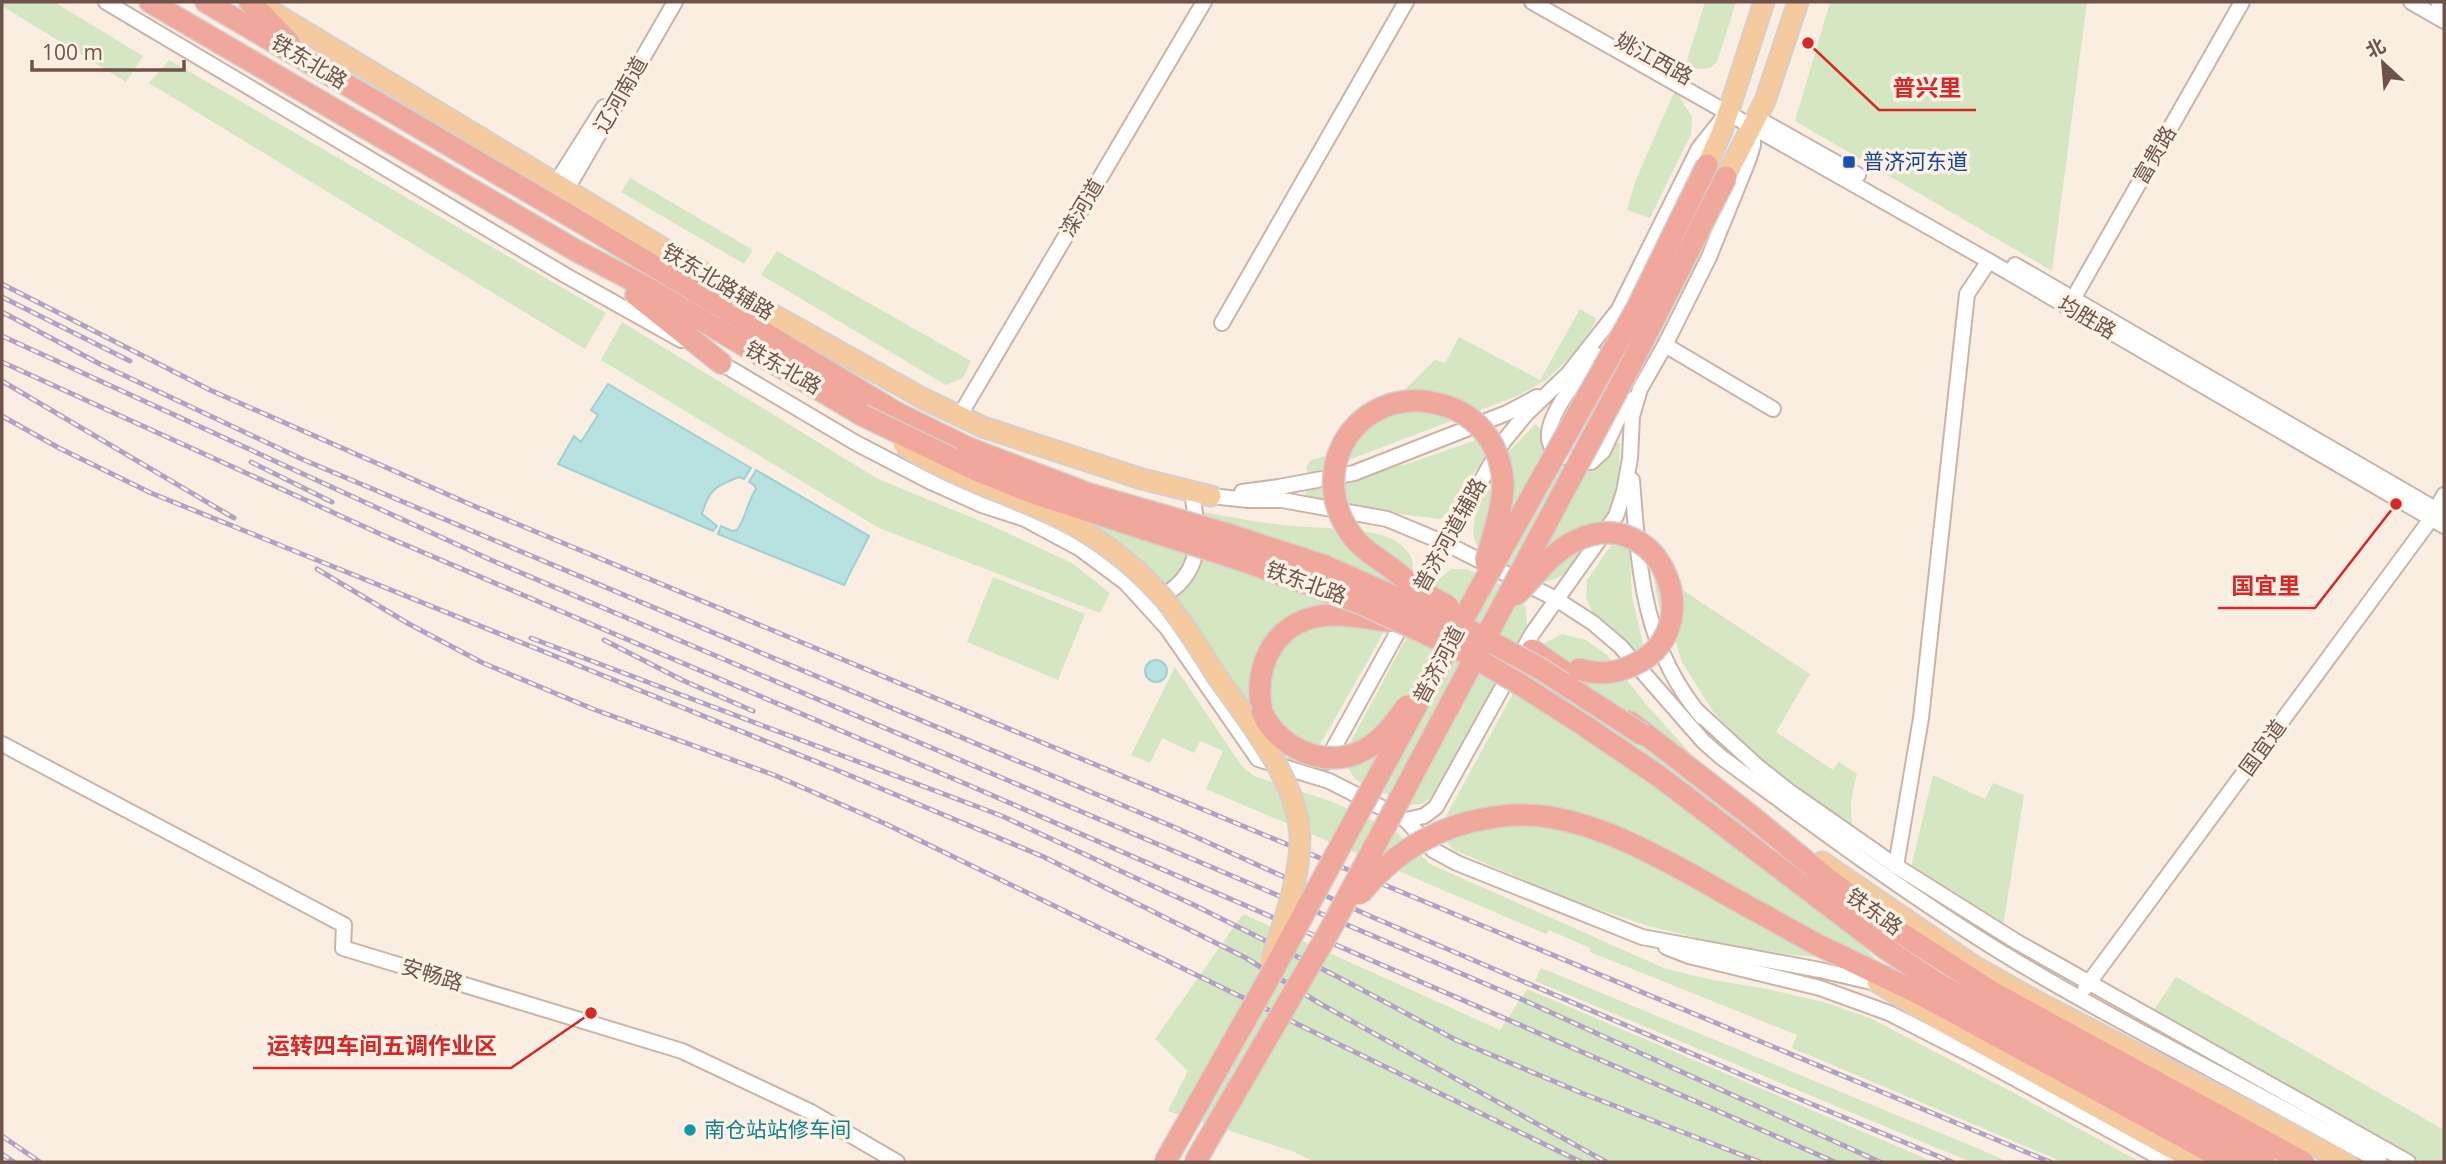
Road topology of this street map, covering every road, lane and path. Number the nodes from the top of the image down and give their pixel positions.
1 (106, 2) edge
2 (150, 2) edge
3 (206, 2) edge
4 (250, 2) edge
5 (256, 2) edge
6 (668, 2) edge
7 (675, 2) edge
8 (1204, 2) edge
9 (1406, 2) edge
10 (1532, 2) edge
11 (1551, 2) edge
12 (1764, 2) edge
13 (1798, 2) edge
14 (2242, 2) edge
15 (2411, 2) edge
16 (2438, 2) edge
17 (2444, 6) edge
18 (2444, 21) edge
19 (307, 62) junction
20 (1730, 107) junction
21 (1755, 122) junction
22 (1707, 166) joint
23 (1726, 177) joint
24 (562, 186) junction
25 (587, 226) junction
26 (575, 250) junction
27 (1989, 261) junction
28 (740, 297) junction
29 (2071, 303) junction
30 (1616, 313) junction
31 (1222, 323) dead end
32 (1665, 345) junction
33 (722, 363) junction
34 (1557, 384) junction
35 (1640, 389) junction
36 (1773, 409) dead end
37 (862, 415) junction
38 (960, 415) junction
39 (1630, 458) junction
40 (1192, 491) junction
41 (2444, 495) edge
42 (1211, 496) joint
43 (2437, 514) edge
44 (2444, 526) edge
45 (1447, 544) junction
46 (1325, 566) junction
47 (1135, 592) junction
48 (1477, 594) junction
49 (1430, 598) junction
50 (1556, 599) junction
51 (1498, 614) junction
52 (1399, 623) junction
53 (1462, 638) junction
54 (1532, 650) junction
55 (1436, 669) junction
56 (1698, 712) junction
57 (1643, 735) junction
58 (2, 744) edge
59 (1329, 781) junction
60 (1770, 793) junction
61 (1750, 815) junction
62 (1406, 820) junction
63 (1896, 866) junction
64 (1330, 930) junction
65 (1642, 937) junction
66 (1818, 945) junction
67 (2088, 982) junction
68 (1881, 985) junction
69 (1264, 987) junction
70 (1920, 994) junction
71 (2080, 999) junction
72 (897, 1162) edge
73 (1165, 1162) edge
74 (1195, 1162) edge
75 (2168, 1162) edge
76 (2196, 1162) edge
77 (2229, 1162) edge
78 (2264, 1162) edge
79 (2302, 1162) edge
80 (2346, 1162) edge
81 (2380, 1162) edge
82 (2408, 1162) edge

1 - 33 street
2 - 26 highway, 铁东北路
3 - 19 highway, 铁东北路
4 - 19 highway
5 - 24 main road, 铁东北路辅路
6 - 24 street, 辽河南道
7 - 24 street, 辽河南道
8 - 38 street, 滦河道
9 - 31 street
10 - 20 street, 姚江西路
11 - 20 street, 姚江西路
12 - 20 main road
13 - 21 main road
14 - 29 street, 富贵路
15 - 18 street
16 - 17 street
19 - 25 highway, 铁东北路
20 - 21 street, 均胜路
20 - 22 main road
20 - 30 street, 普济河道辅路
21 - 23 main road
21 - 27 street, 均胜路
21 - 29 street, 均胜路
21 - 32 street, 普济河道辅路
22 - 48 highway, 普济河道, bridge
23 - 51 highway, 普济河道, bridge
24 - 28 main road, 铁东北路辅路
25 - 28 highway
25 - 46 highway, 铁东北路, bridge
26 - 33 highway
26 - 37 highway, 铁东北路
27 - 29 street, 均胜路
27 - 63 street
28 - 38 main road, 铁东北路辅路
29 - 43 street, 均胜路
30 - 34 street, 普济河道辅路
30 - 35 street, 普济河道辅路
32 - 35 street, 普济河道辅路
32 - 36 street
33 - 47 street
34 - 40 street
34 - 45 street, 普济河道辅路
35 - 39 street, 普济河道辅路
37 - 52 highway, 铁东北路, bridge
37 - 69 main road, bridge
38 - 40 main road, 铁东北路辅路
39 - 50 street, 普济河道辅路
39 - 56 street, 铁东路
40 - 42 main road, 铁东北路辅路
40 - 47 street
41 - 43 street, 国宜道
42 - 45 street
43 - 44 street, 均胜路
43 - 67 street, 国宜道
45 - 50 street, 铁东路
45 - 59 street, 普济河道辅路
46 - 49 highway, bridge
46 - 53 highway, 铁东北路, bridge
47 - 59 street
48 - 49 highway, bridge
48 - 55 highway, 普济河道, bridge
49 - 54 highway, bridge
50 - 60 street, 铁东路
50 - 62 street, 普济河道辅路
51 - 54 highway, bridge
51 - 64 highway, 普济河道, bridge
52 - 53 highway, 铁东北路, bridge
52 - 55 highway, bridge
53 - 57 highway, 铁东路, bridge
53 - 78 highway, 铁东路, bridge
54 - 57 highway, bridge
55 - 69 highway, 普济河道, bridge
56 - 60 street, 铁东路
56 - 63 street, 铁东路
57 - 61 highway, 铁东路
58 - 72 street, 安畅路
59 - 62 street
60 - 71 street, 铁东路
61 - 79 highway, 铁东路
61 - 80 main road
62 - 65 street
63 - 67 street, 铁东路
64 - 66 highway, bridge
64 - 74 highway, 普济河道, bridge
65 - 68 street
65 - 75 street
66 - 68 main road
66 - 70 highway
67 - 71 street, 国宜道
67 - 82 street, 铁东路
68 - 70 street
68 - 76 main road
69 - 73 highway, 普济河道, bridge
70 - 77 highway
71 - 81 street, 铁东路

